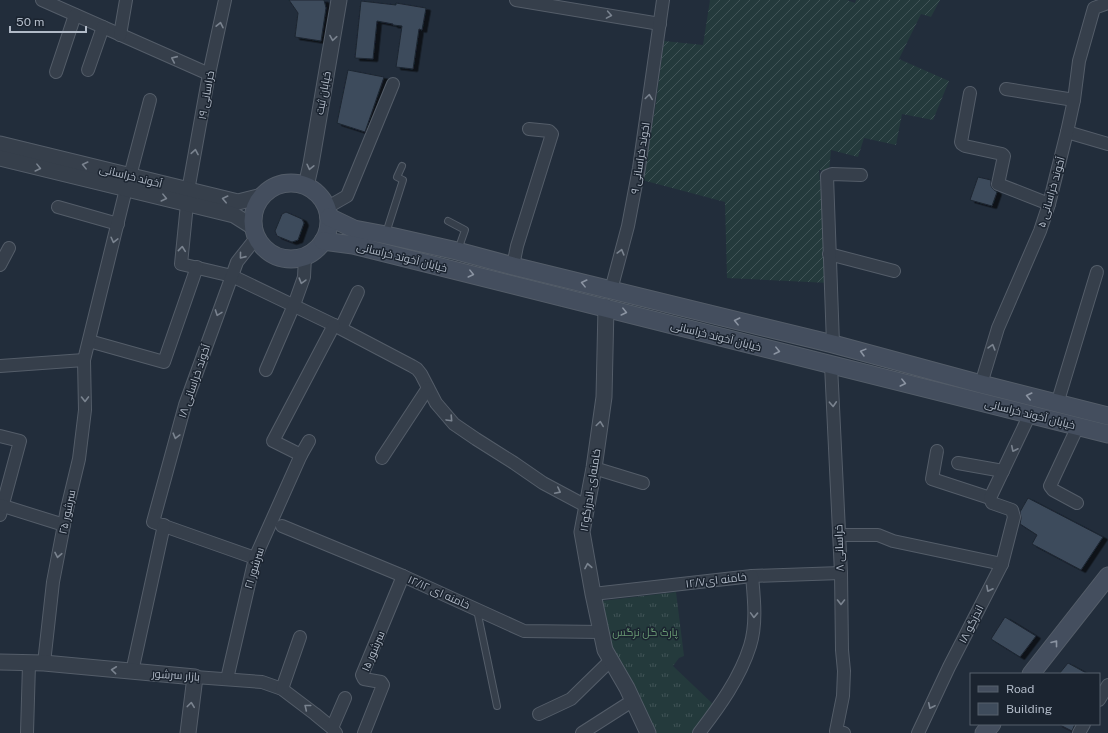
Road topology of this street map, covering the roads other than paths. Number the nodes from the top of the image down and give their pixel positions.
1 (42, 0) edge
2 (126, 0) edge
3 (225, 0) edge
4 (339, 0) edge
5 (516, 0) edge
6 (664, 0) edge
7 (1108, 3) edge
8 (571, 4) edge
9 (75, 15) junction
10 (660, 24) junction
11 (103, 27) junction
12 (120, 35) junction
13 (88, 70) dead end
14 (56, 72) dead end
15 (209, 74) junction
16 (393, 84) dead end
17 (1006, 89) dead end
18 (970, 93) dead end
19 (150, 100) dead end
20 (1074, 100) junction
21 (529, 130) dead end
22 (1067, 132) junction
23 (0, 144) edge
24 (1108, 144) edge
25 (0, 158) edge
26 (402, 166) dead end
27 (862, 175) dead end
28 (128, 182) junction
29 (306, 186) junction
30 (262, 196) junction
31 (188, 197) junction
32 (1049, 204) junction
33 (58, 207) dead end
34 (328, 212) junction
35 (448, 221) dead end
36 (118, 224) junction
37 (255, 232) junction
38 (386, 235) junction
39 (323, 241) junction
40 (9, 248) dead end
41 (457, 251) junction
42 (829, 254) junction
43 (305, 257) junction
44 (0, 265) edge
45 (513, 266) junction
46 (197, 267) junction
47 (894, 271) dead end
48 (1097, 272) dead end
49 (232, 276) junction
50 (610, 290) junction
51 (358, 292) dead end
52 (294, 305) junction
53 (606, 307) junction
54 (338, 326) junction
55 (89, 341) junction
56 (833, 344) junction
57 (84, 360) junction
58 (831, 365) junction
59 (0, 366) edge
60 (266, 370) dead end
61 (982, 384) junction
62 (428, 388) junction
63 (1057, 404) junction
64 (1030, 414) junction
65 (1108, 416) edge
66 (1078, 426) junction
67 (1108, 434) edge
68 (0, 436) edge
69 (309, 441) dead end
70 (937, 451) dead end
71 (301, 455) junction
72 (382, 458) dead end
73 (958, 463) dead end
74 (594, 468) junction
75 (1003, 471) junction
76 (643, 483) dead end
77 (990, 498) junction
78 (1077, 503) dead end
79 (586, 506) junction
80 (1, 508) edge
81 (64, 525) junction
82 (164, 525) junction
83 (282, 526) dead end
84 (839, 535) junction
85 (255, 558) junction
86 (1002, 564) junction
87 (841, 572) junction
88 (403, 576) junction
89 (752, 576) junction
90 (1108, 576) edge
91 (593, 594) junction
92 (476, 609) junction
93 (601, 632) junction
94 (300, 637) dead end
95 (611, 660) junction
96 (0, 662) edge
97 (44, 663) junction
98 (29, 664) junction
99 (132, 672) junction
100 (1032, 673) edge
101 (195, 677) junction
102 (227, 679) junction
103 (1108, 685) edge
104 (282, 689) junction
105 (345, 698) dead end
106 (1100, 698) edge
107 (632, 700) junction
108 (497, 706) dead end
109 (539, 714) dead end
110 (991, 725) edge
111 (334, 731) edge
112 (840, 732) edge
113 (27, 733) edge
114 (188, 733) edge
115 (364, 733) edge
116 (582, 733) edge
117 (648, 733) edge
118 (699, 733) edge
119 (918, 733) edge
120 (984, 733) edge

1 - 9 street
2 - 12 street
15 -> 3 street, خراسانی ۱۹
4 -> 29 street, خیابان ثبت
5 - 8 street
6 - 10 street, اخوند خراسانی ۹
7 - 20 street, آخوند خراسانی ۵
8 -> 10 street
9 - 11 street
9 - 14 street
50 -> 10 street, اخوند خراسانی ۹
11 - 12 street
11 - 13 street
15 -> 12 street
31 -> 15 street, خراسانی ۱۹
16 - 34 street
17 - 20 street
18 - 32 street
19 - 28 street, سرشور ۲۵
20 - 22 street, آخوند خراسانی ۵
21 - 45 street
22 - 24 street
22 - 32 street, آخوند خراسانی ۵
28 -> 23 street, آخوند خراسانی
25 -> 28 street, آخوند خراسانی
26 - 38 lane
27 - 42 street
28 - 31 street, آخوند خراسانی
28 - 36 street, سرشور ۲۵
29 - 30 main road
29 - 34 main road
30 -> 31 street, آخوند خراسانی
30 - 37 main road
31 - 37 street, آخوند خراسانی
46 -> 31 street, خراسانی ۱۹
61 -> 32 street, آخوند خراسانی ۵
33 - 36 street
34 - 38 main road, خیابان آخوند خراسانی
34 - 39 main road
35 - 41 lane
36 -> 55 street, سرشور ۲۵
37 - 43 main road
37 -> 49 street, آخوند خراسانی ۱۸
38 - 41 main road, خیابان آخوند خراسانی
39 - 43 main road
39 -> 53 main road, خیابان آخوند خراسانی
40 - 44 street
41 - 45 main road, خیابان آخوند خراسانی
42 - 47 street
42 - 56 street
43 -> 52 street
50 -> 45 main road, خیابان آخوند خراسانی
46 - 49 street
46 - 55 street
48 - 63 street
49 - 52 street
49 -> 82 street, آخوند خراسانی ۱۸
56 -> 50 main road, خیابان آخوند خراسانی
51 - 54 street
52 - 54 street
52 - 60 street
53 -> 58 main road, خیابان آخوند خراسانی
74 -> 53 street, خامنه‌ای-اندرزگو۱۲
54 - 62 street
54 - 71 street
55 - 57 street, سرشور ۲۵
61 -> 56 main road, خیابان آخوند خراسانی
57 - 59 street
57 -> 81 street, سرشور ۲۵
58 -> 64 main road, خیابان آخوند خراسانی
58 -> 84 street, خراسانی ۸
63 -> 61 main road, خیابان آخوند خراسانی
62 - 72 street
62 -> 79 street
63 - 65 main road, خیابان آخوند خراسانی
64 - 66 main road, خیابان آخوند خراسانی
64 -> 75 street
66 - 67 main road, خیابان آخوند خراسانی
66 - 78 street
68 - 80 street
69 - 71 street, سرشور ۲۱
70 - 77 street
71 - 85 street, سرشور ۲۱
73 - 75 street
74 - 76 street
74 - 79 street, خامنه‌ای-اندرزگو۱۲
75 - 77 street
77 - 86 street, اندزگو ۱۸
91 -> 79 street, خامنه‌ای-اندرزگو۱۲
80 - 81 street
81 -> 97 street, سرشور ۲۵
82 - 85 street
82 - 99 street
83 - 88 street, خامنه ای ۱۲/۱۲
84 - 86 street
84 - 87 street, خراسانی ۸
85 - 102 street, سرشور ۲۱
86 -> 119 street, اندزگو ۱۸
87 - 89 street, خامنه ای۱۲/۷
87 -> 112 street, خراسانی ۸
88 - 92 street, خامنه ای ۱۲/۱۲
88 - 115 street, سرشور ۱۵
89 - 91 street, خامنه ای۱۲/۷
89 -> 118 street
100 -> 90 main road
91 - 93 street, خامنه‌ای-اندرزگو۱۲
92 - 93 street, خامنه ای ۱۲/۱۲
92 - 108 lane
93 - 95 street, خامنه‌ای-اندرزگو۱۲
94 - 104 street
95 - 107 street, خامنه‌ای-اندرزگو۱۲
95 - 109 street
96 - 98 street, بازار سرشور
97 - 98 street, بازار سرشور
99 -> 97 street, بازار سرشور
98 - 113 street
99 - 101 street, بازار سرشور
101 - 102 street, بازار سرشور
114 -> 101 street
102 - 104 street, بازار سرشور
103 - 106 street
111 -> 104 street, بازار سرشور
105 - 111 street
107 - 116 street
107 - 117 street, خامنه‌ای-اندرزگو۱۲
110 - 120 main road

